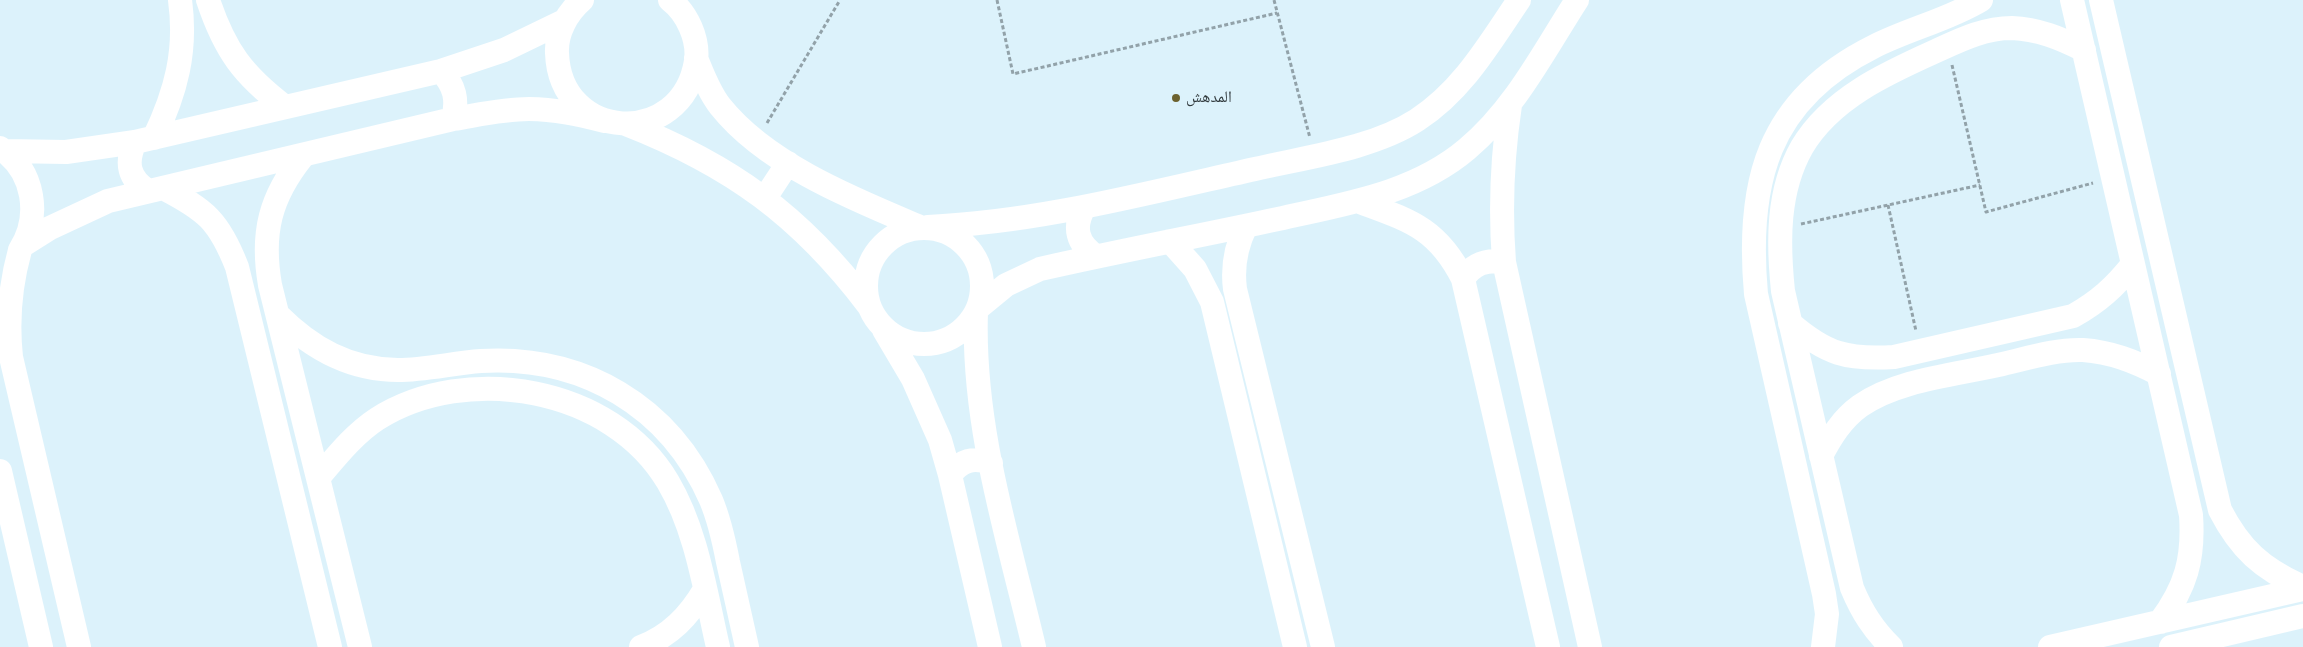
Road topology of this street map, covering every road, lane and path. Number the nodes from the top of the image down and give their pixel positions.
1 (207, 0) edge
2 (582, 0) edge
3 (670, 0) edge
4 (688, 0) edge
5 (840, 0) edge
6 (997, 0) edge
7 (1274, 0) edge
8 (1519, 0) edge
9 (1577, 0) edge
10 (2072, 0) edge
11 (2101, 0) edge
12 (180, 1) edge
13 (1979, 1) edge
14 (1278, 13) junction
15 (564, 21) junction
16 (689, 23) junction
17 (1985, 31) junction
18 (1947, 46) junction
19 (2084, 50) junction
20 (696, 58) junction
21 (441, 71) junction
22 (1510, 105) junction
23 (285, 107) junction
24 (452, 119) junction
25 (615, 123) junction
26 (145, 140) junction
27 (756, 141) junction
28 (2, 150) edge
29 (303, 156) junction
30 (1314, 156) junction
31 (788, 163) junction
32 (2113, 178) junction
33 (1980, 185) junction
34 (155, 190) junction
35 (1758, 193) junction
36 (765, 198) junction
37 (1784, 198) junction
38 (1357, 201) junction
39 (1888, 205) junction
40 (1084, 208) junction
41 (2150, 214) junction
42 (2123, 220) junction
43 (1246, 226) junction
44 (924, 227) junction
45 (1780, 228) junction
46 (1170, 241) junction
47 (21, 248) junction
48 (1096, 256) junction
49 (1504, 262) junction
50 (266, 263) junction
51 (2133, 264) junction
52 (237, 267) junction
53 (0, 268) edge
54 (1463, 279) junction
55 (977, 310) junction
56 (874, 314) junction
57 (278, 315) junction
58 (1790, 322) junction
59 (2047, 324) junction
60 (1921, 351) junction
61 (2055, 352) junction
62 (6, 355) edge
63 (1894, 357) junction
64 (399, 370) junction
65 (2158, 374) junction
66 (1900, 387) junction
67 (406, 404) junction
68 (1821, 456) junction
69 (991, 463) junction
70 (0, 471) edge
71 (950, 475) junction
72 (318, 478) junction
73 (2220, 510) junction
74 (2191, 515) junction
75 (1852, 588) junction
76 (2303, 588) edge
77 (705, 589) junction
78 (1824, 594) junction
79 (351, 609) junction
80 (323, 616) junction
81 (2303, 616) edge
82 (2160, 622) junction
83 (40, 647) edge
84 (79, 647) edge
85 (330, 647) edge
86 (360, 647) edge
87 (641, 647) edge
88 (718, 647) edge
89 (747, 647) edge
90 (990, 647) edge
91 (1034, 647) edge
92 (1295, 647) edge
93 (1323, 647) edge
94 (1548, 647) edge
95 (1590, 647) edge
96 (1823, 647) edge
97 (1891, 647) edge
98 (2050, 647) edge
99 (2171, 647) edge

1 - 12 street
1 - 23 street
2 - 15 street
3 - 16 street
4 - 16 street
5 - 27 path
6 - 14 path
7 - 14 path
8 - 30 street
9 - 22 street
10 - 19 street
11 - 41 street
12 - 26 street
13 - 17 street
13 - 35 street
14 - 30 path
15 - 21 street
15 - 25 street
16 - 20 street
17 - 18 street
17 - 19 street
18 - 33 path
18 - 37 street
19 - 32 street
20 - 25 street
20 - 27 street
21 - 23 street
21 - 24 street
22 - 38 street
22 - 49 street
23 - 26 street
24 - 25 street
24 - 29 street
25 - 36 street
26 - 28 street
26 - 34 street
27 - 31 street
28 - 47 street
29 - 34 street
29 - 50 street
30 - 40 street
31 - 36 street
31 - 44 street
32 - 33 path
32 - 42 street
33 - 39 path
34 - 47 street
34 - 52 street
35 - 37 street
35 - 78 street
36 - 56 street
37 - 45 street
38 - 43 street
38 - 54 street
39 - 45 path
39 - 60 path
40 - 44 street
40 - 48 street
41 - 42 street
41 - 73 street
42 - 51 street
43 - 46 street
43 - 93 street
44 - 55 street
44 - 56 street
45 - 58 street
46 - 48 street
46 - 92 street
47 - 53 street
47 - 62 street
48 - 55 street
49 - 54 street
49 - 95 street
50 - 52 street
50 - 57 street
51 - 59 street
51 - 65 street
52 - 80 street
54 - 94 street
55 - 56 street
55 - 69 street
56 - 71 street
57 - 64 street
57 - 72 street
58 - 63 street
58 - 68 street
59 - 60 street
59 - 61 street
60 - 63 street
61 - 65 street
61 - 66 street
62 - 84 street
63 - 66 street
64 - 67 street
64 - 89 street
65 - 74 street
66 - 68 street
67 - 72 street
67 - 77 street
68 - 75 street
69 - 71 street
69 - 91 street
70 - 83 street
71 - 90 street
72 - 79 street
73 - 74 street
73 - 76 street
74 - 82 street
75 - 78 street
75 - 97 street
76 - 82 street
77 - 87 street
77 - 88 street
78 - 96 street
79 - 80 street
79 - 86 street
80 - 85 street
81 - 99 street
82 - 98 street

